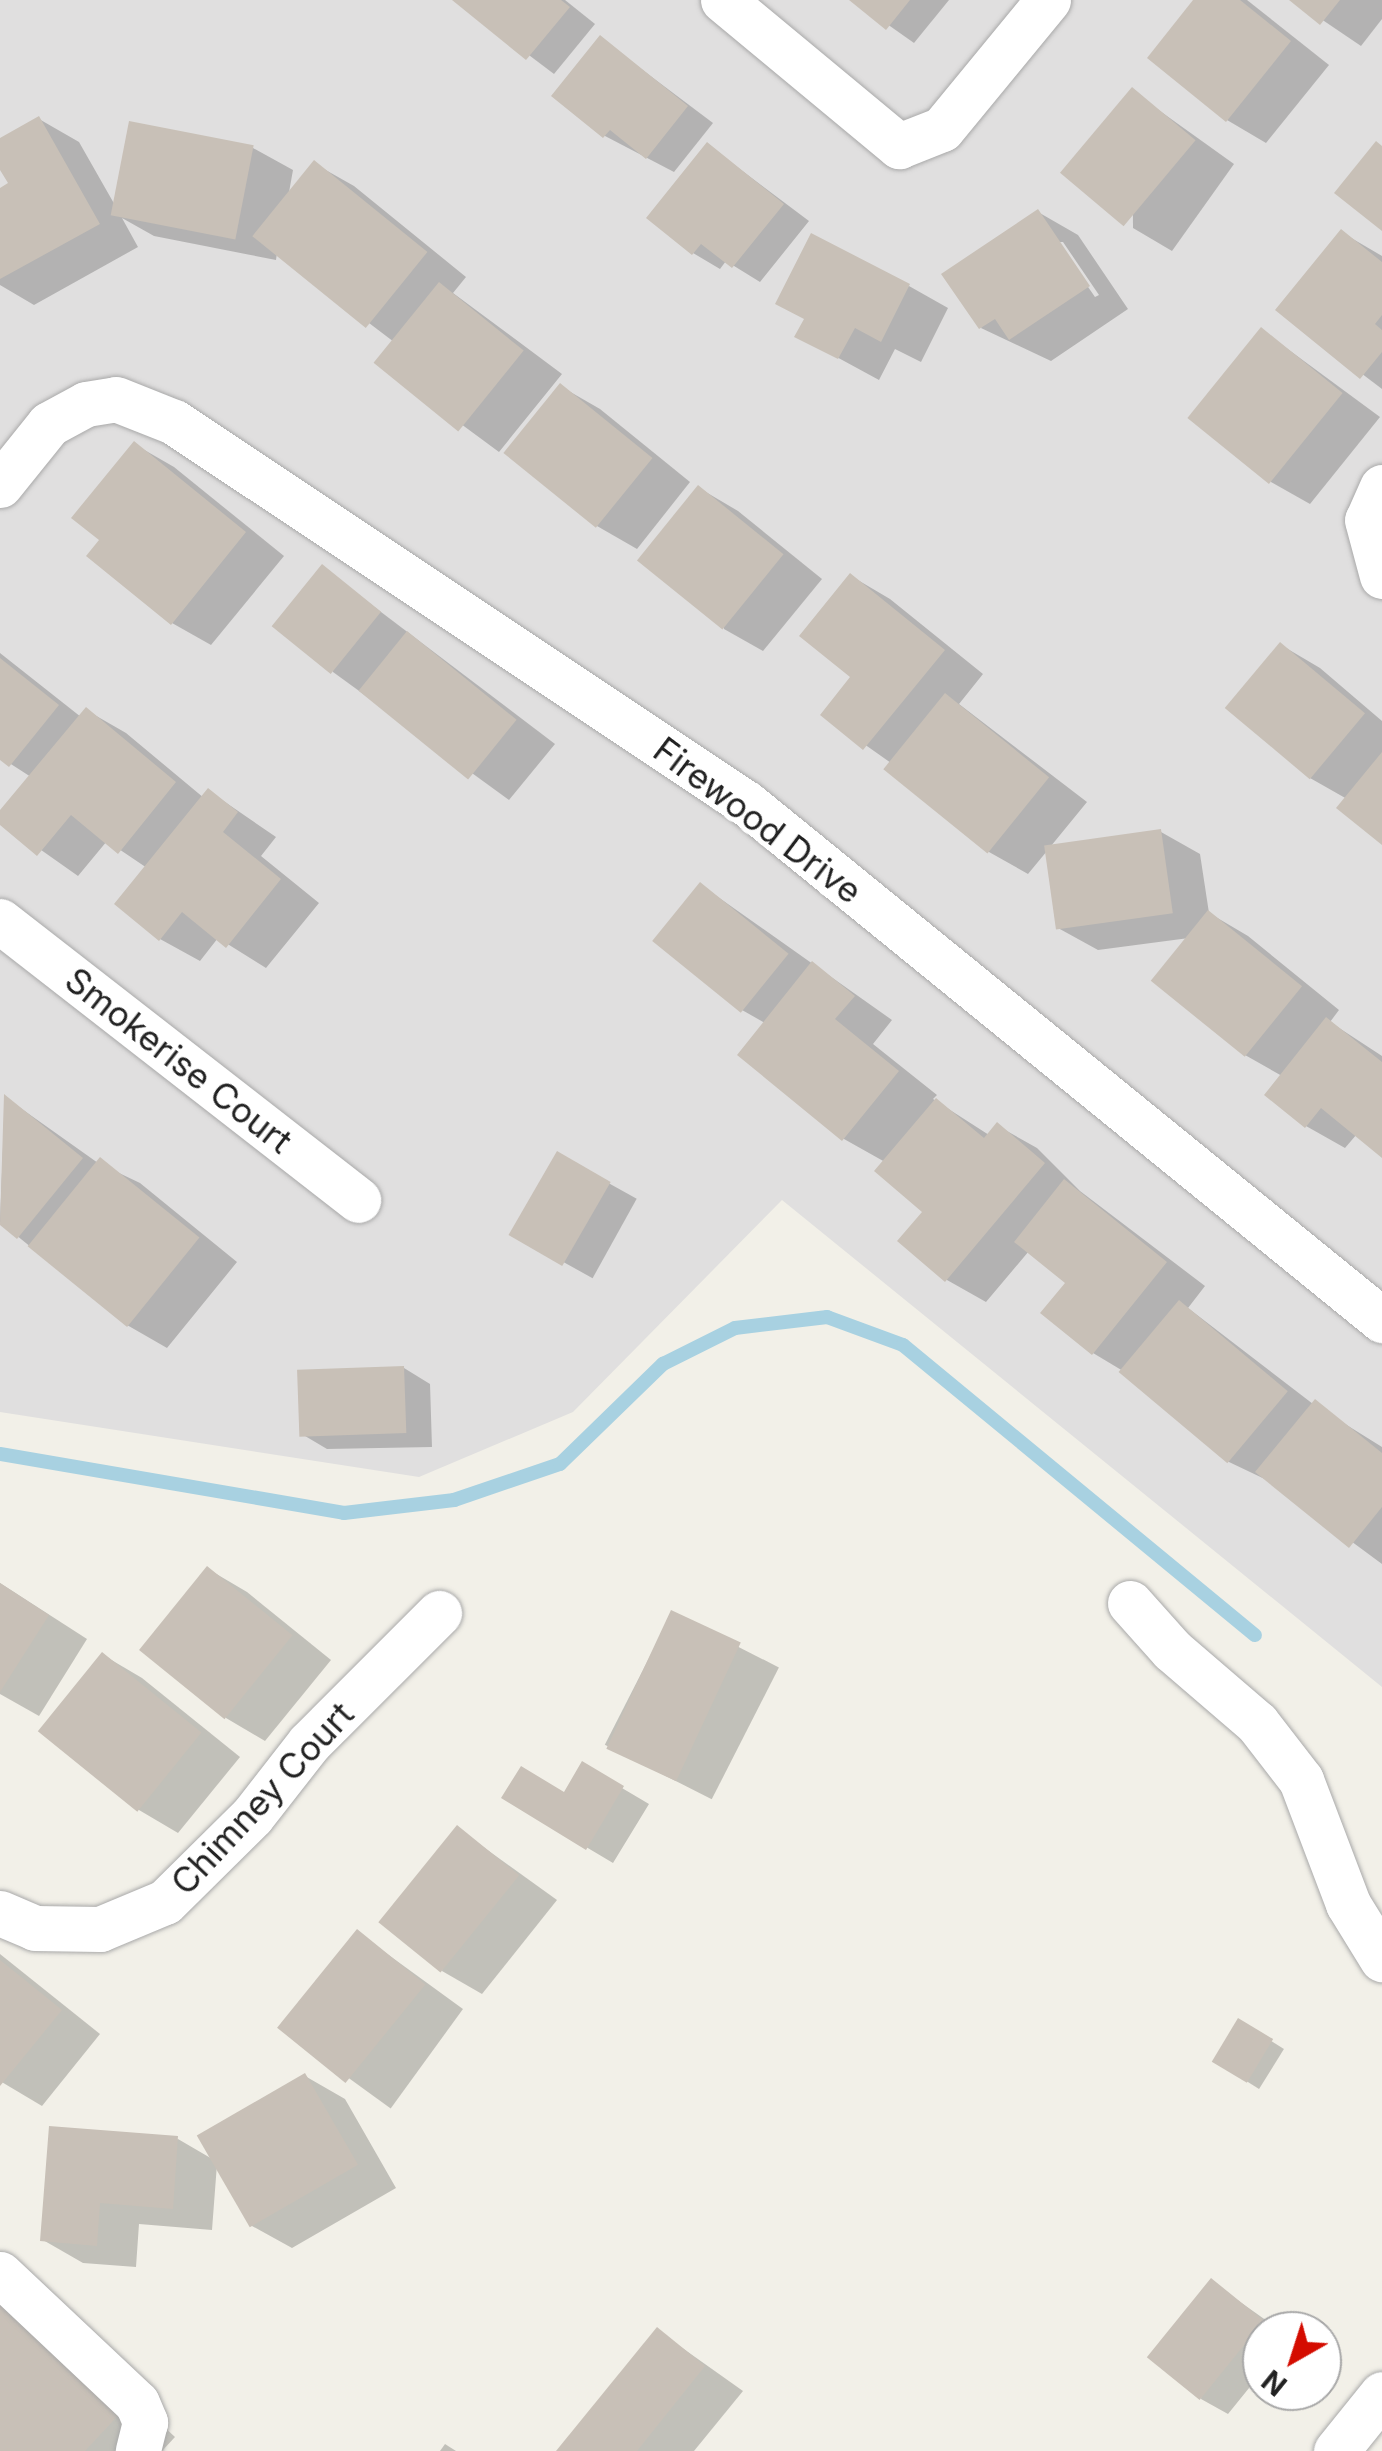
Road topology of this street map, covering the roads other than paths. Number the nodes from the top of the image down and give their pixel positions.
1 (723, 0) edge
2 (1048, 0) edge
3 (0, 485) edge
4 (1382, 486) edge
5 (1380, 572) edge
6 (0, 921) edge
7 (358, 1200) dead end
8 (1382, 1320) edge
9 (1130, 1603) dead end
10 (439, 1614) dead end
11 (0, 1913) edge
12 (1382, 1959) edge
13 (0, 2274) edge
14 (1382, 2394) edge
15 (138, 2451) edge
16 (1336, 2451) edge

1 - 2 street
3 - 8 street, Firewood Drive
4 - 5 street
6 - 7 street, Smokerise Court
9 - 12 street
10 - 11 street, Chimney Court
13 - 15 street
14 - 16 street

